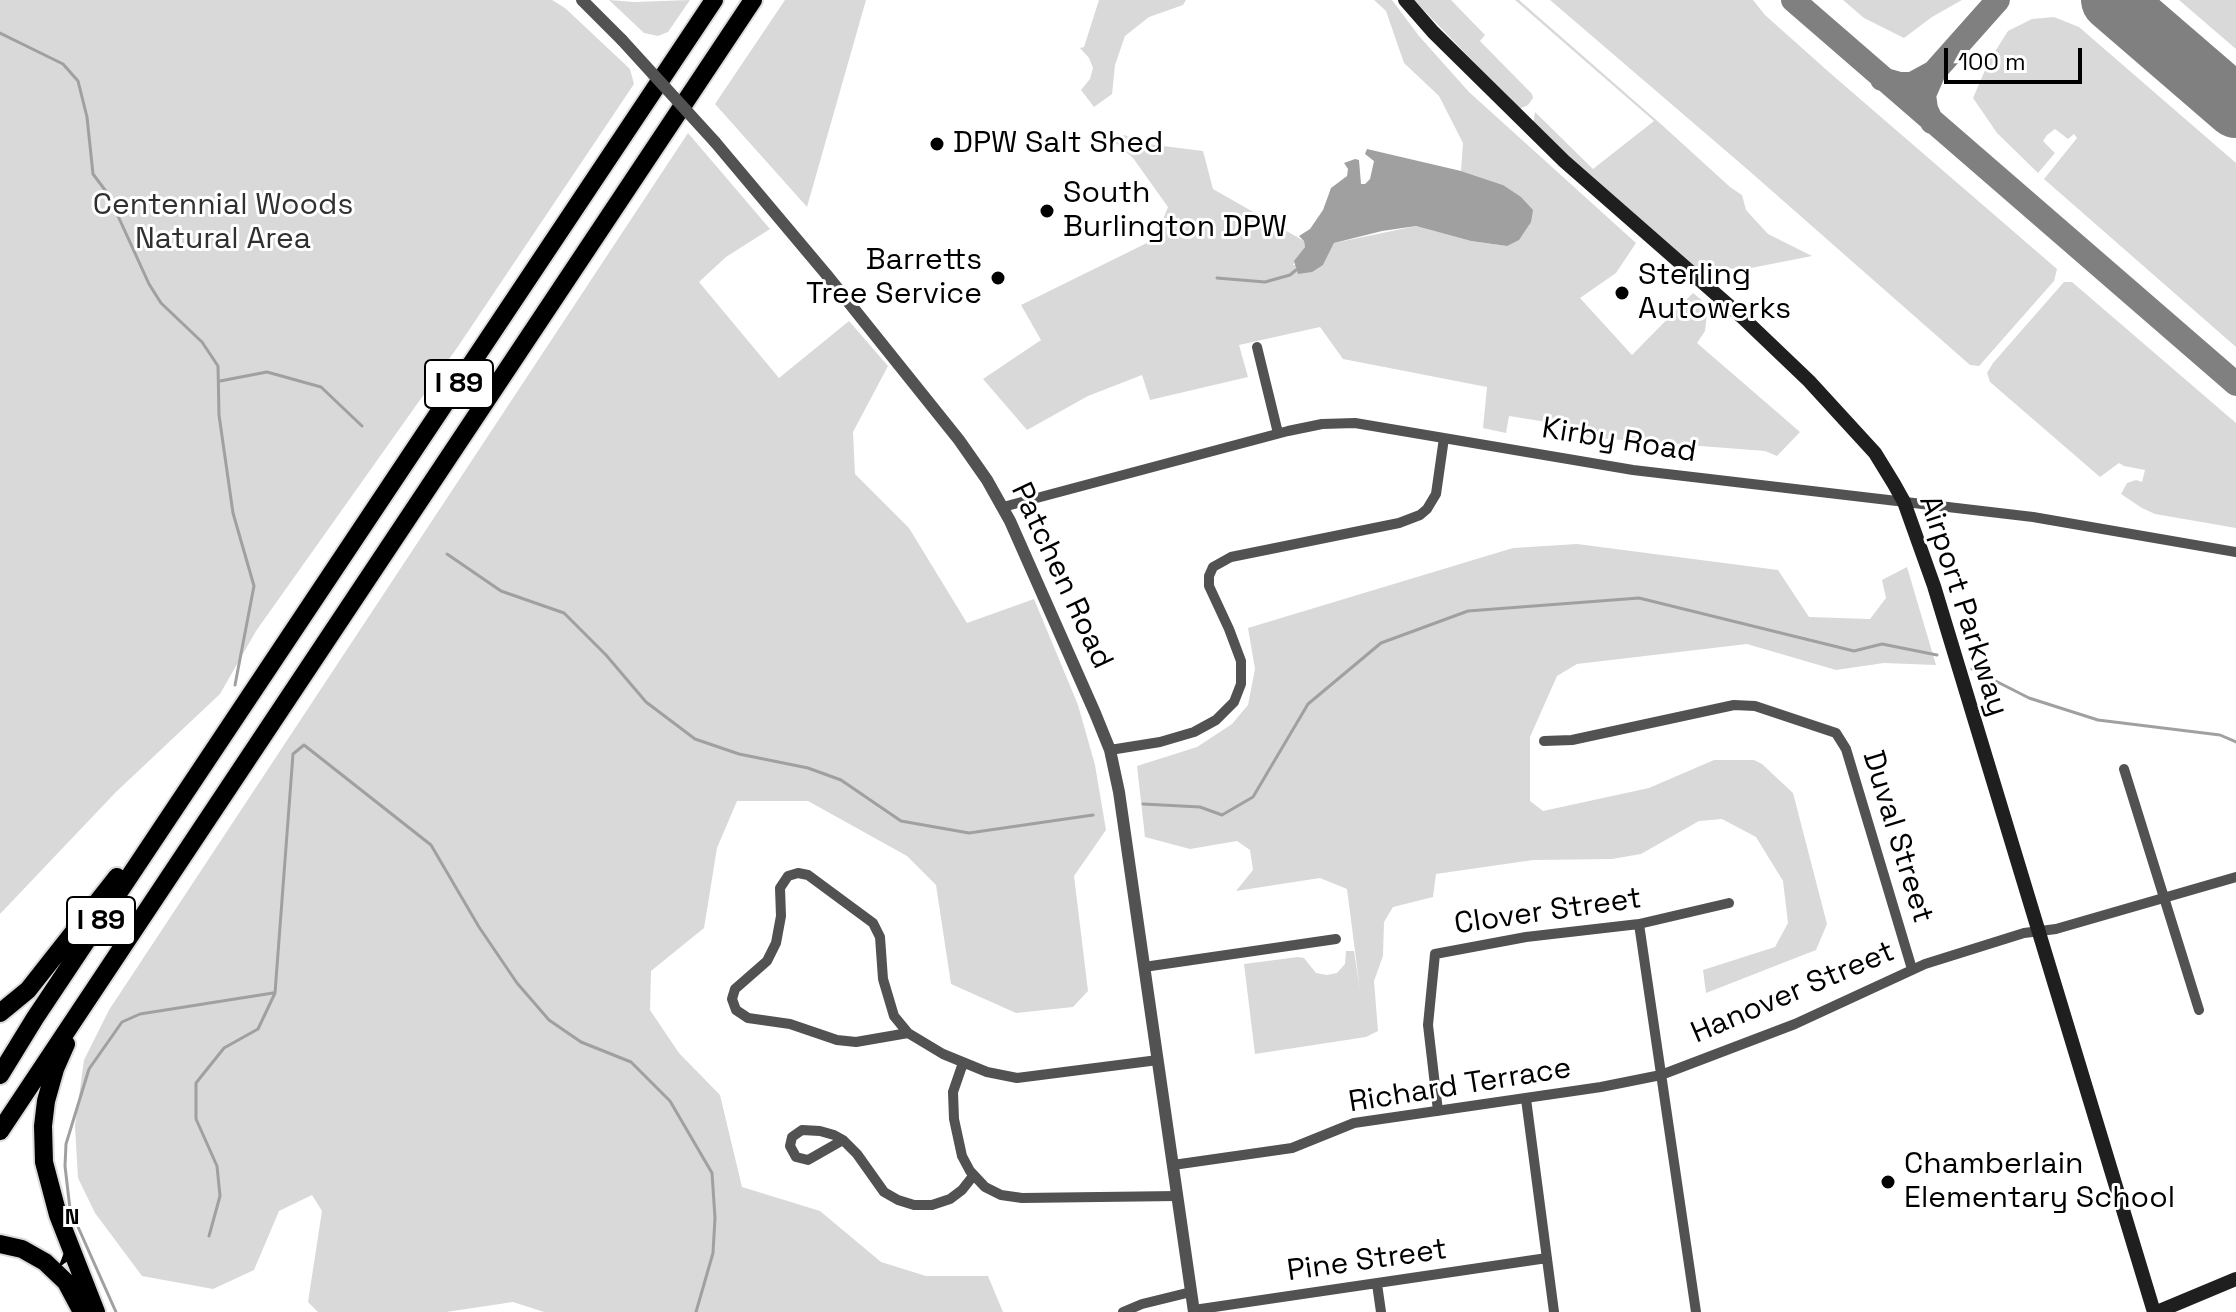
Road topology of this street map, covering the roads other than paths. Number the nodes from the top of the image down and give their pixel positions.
1 (582, 0) edge
2 (714, 0) edge
3 (753, 0) edge
4 (1405, 0) edge
5 (1257, 347) dead end
6 (1278, 433) junction
7 (1444, 438) junction
8 (1904, 502) junction
9 (1003, 507) junction
10 (2236, 552) edge
11 (1544, 741) dead end
12 (1110, 750) junction
13 (203, 768) junction
14 (2124, 769) dead end
15 (2236, 877) edge
16 (2163, 897) junction
17 (1729, 903) dead end
18 (1639, 924) junction
19 (2037, 932) junction
20 (1336, 939) dead end
21 (1144, 967) junction
22 (1912, 969) junction
23 (88, 995) junction
24 (2199, 1010) dead end
25 (0, 1013) edge
26 (908, 1033) junction
27 (1158, 1060) junction
28 (963, 1063) junction
29 (0, 1075) edge
30 (1661, 1075) junction
31 (1526, 1099) junction
32 (1438, 1111) junction
33 (0, 1131) edge
34 (843, 1140) junction
35 (1173, 1165) junction
36 (973, 1176) junction
37 (1177, 1196) junction
38 (0, 1244) edge
39 (1547, 1258) junction
40 (2236, 1279) edge
41 (1377, 1284) junction
42 (1191, 1292) junction
43 (1194, 1311) edge
44 (82, 1312) edge
45 (96, 1312) edge
46 (1123, 1312) edge
47 (1381, 1312) edge
48 (1554, 1312) edge
49 (1696, 1312) edge
50 (2156, 1312) edge

1 - 9 street, Patchen Road, bridge
2 - 13 highway, I 89
3 - 23 highway, I 89
4 - 8 main road, Airport Parkway
5 - 6 street
6 - 7 street, Kirby Road
6 - 9 street, Kirby Road
7 - 8 street, Kirby Road
7 - 12 street
8 - 10 street, Kirby Road
8 - 19 main road, Airport Parkway
9 - 12 street, Patchen Road
11 - 22 street, Duval Street
12 - 21 street, Patchen Road
13 - 25 highway
13 - 29 highway, I 89
14 - 16 street
15 - 16 street, Hanover Street
16 - 19 street, Hanover Street
16 - 24 street
17 - 18 street, Clover Street
18 - 30 street
18 - 32 street, Clover Street
19 - 22 street, Hanover Street
19 - 50 main road, Airport Parkway
20 - 21 street
21 - 27 street, Patchen Road
22 - 30 street, Hanover Street
23 - 33 highway, I 89
23 - 45 highway
26 - 26 street
26 - 28 street
27 - 28 street
27 - 35 street, Patchen Road
28 - 36 street
30 - 31 street, Richard Terrace
30 - 49 street
31 - 32 street, Richard Terrace
31 - 39 street
32 - 35 street, Richard Terrace
34 - 34 street
34 - 36 street
35 - 37 street, Patchen Road
36 - 37 street
37 - 42 street, Patchen Road
38 - 44 highway
39 - 41 street, Pine Street
39 - 48 street
40 - 50 main road
41 - 43 street, Pine Street
41 - 47 street
42 - 43 street, Patchen Road
42 - 46 street

